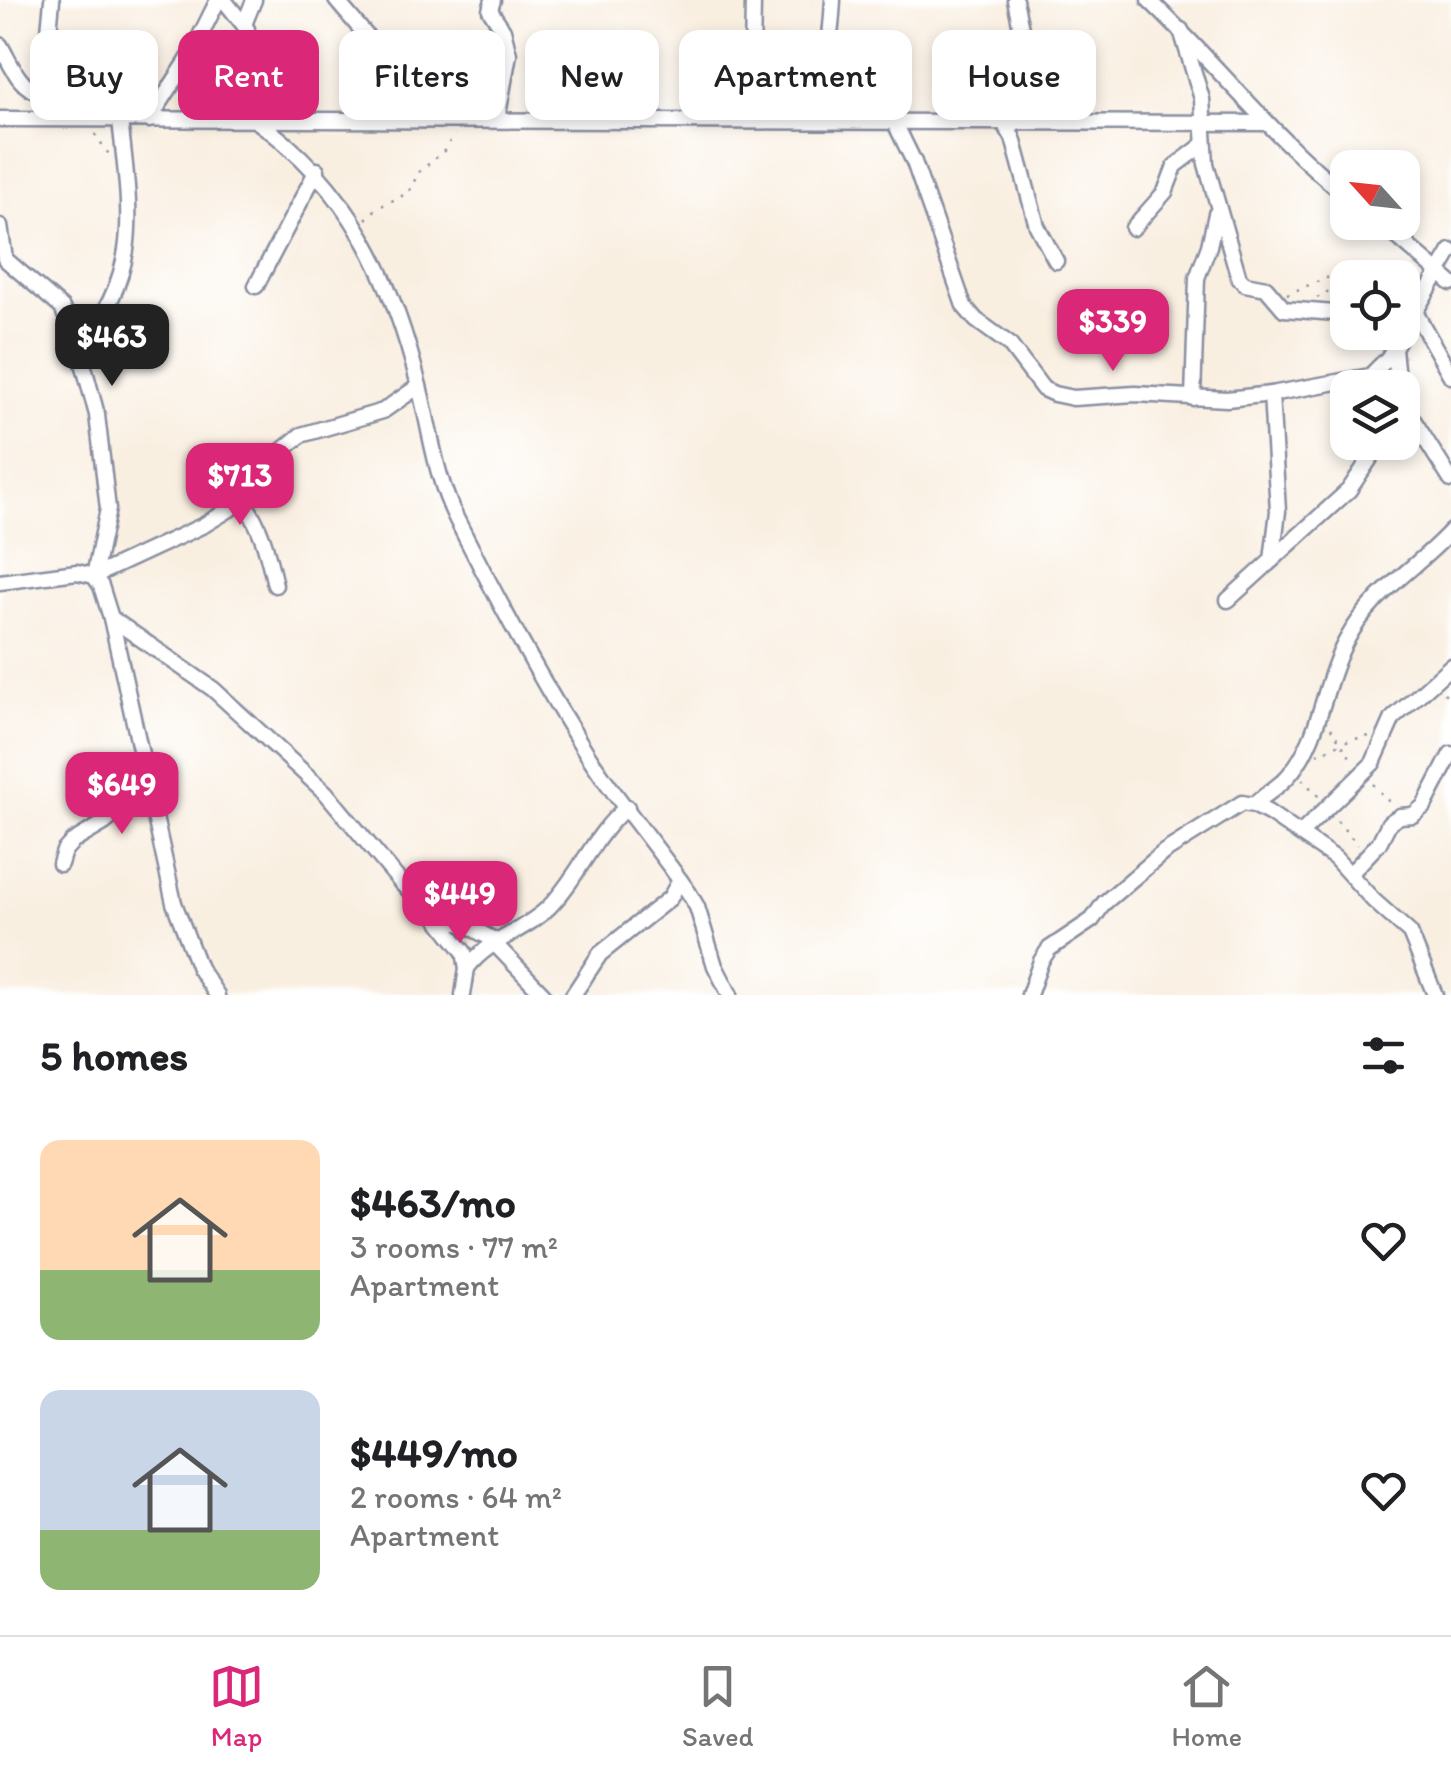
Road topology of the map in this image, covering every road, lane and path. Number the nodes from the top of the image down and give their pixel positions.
1 (52, 0) edge
2 (221, 0) edge
3 (254, 0) edge
4 (336, 0) edge
5 (493, 0) edge
6 (753, 0) edge
7 (833, 0) edge
8 (1015, 0) edge
9 (1150, 0) edge
10 (246, 26) junction
11 (49, 30) edge
12 (246, 30) edge
13 (252, 30) edge
14 (362, 30) edge
15 (503, 30) edge
16 (1181, 30) junction
17 (505, 38) edge
18 (0, 45) edge
19 (505, 70) edge
20 (30, 89) edge
21 (158, 106) edge
22 (30, 118) edge
23 (0, 119) edge
24 (89, 120) edge
25 (120, 120) edge
26 (251, 120) edge
27 (462, 120) edge
28 (493, 120) edge
29 (751, 121) junction
30 (781, 121) junction
31 (895, 123) junction
32 (1266, 123) junction
33 (1009, 124) junction
34 (1202, 124) junction
35 (1203, 145) junction
36 (317, 170) junction
37 (125, 171) junction
38 (1330, 180) edge
39 (1217, 208) junction
40 (0, 226) edge
41 (1133, 228) dead end
42 (359, 234) junction
43 (1401, 240) edge
44 (1451, 251) edge
45 (1056, 261) dead end
46 (1438, 272) junction
47 (1330, 278) edge
48 (1451, 283) edge
49 (256, 286) dead end
50 (1330, 291) edge
51 (1274, 301) junction
52 (1420, 303) edge
53 (1300, 310) junction
54 (1330, 312) edge
55 (1420, 321) edge
56 (79, 348) junction
57 (1392, 350) edge
58 (1451, 376) edge
59 (419, 386) junction
60 (1271, 394) junction
61 (1193, 398) junction
62 (1420, 430) edge
63 (1369, 460) edge
64 (1451, 480) edge
65 (243, 502) junction
66 (1451, 531) edge
67 (1272, 560) junction
68 (94, 576) junction
69 (0, 582) edge
70 (275, 586) dead end
71 (1228, 600) dead end
72 (111, 618) junction
73 (1451, 666) edge
74 (1319, 714) junction
75 (1388, 728) junction
76 (1340, 744) junction
77 (1451, 754) edge
78 (1301, 757) junction
79 (1291, 773) junction
80 (1364, 774) junction
81 (148, 788) junction
82 (1254, 804) junction
83 (628, 808) junction
84 (1328, 809) junction
85 (1403, 816) junction
86 (1300, 834) junction
87 (1366, 853) junction
88 (60, 864) dead end
89 (1350, 874) junction
90 (680, 880) junction
91 (437, 917) junction
92 (495, 942) junction
93 (200, 968) junction
94 (467, 968) junction
95 (199, 995) edge
96 (217, 995) edge
97 (463, 995) edge
98 (544, 995) edge
99 (573, 995) edge
100 (730, 995) edge
101 (1029, 995) edge
102 (1435, 995) edge

1 - 11 street
2 - 10 street
2 - 21 street
3 - 10 street
4 - 14 street
5 - 15 street
6 - 29 street
7 - 30 street
8 - 33 street
9 - 16 street
10 - 12 street
10 - 13 path
16 - 32 street
16 - 34 street
17 - 19 street
18 - 20 street
22 - 23 street
24 - 37 path
25 - 37 street
26 - 36 street
27 - 42 path
28 - 29 street
29 - 30 street
30 - 31 street
31 - 33 street
31 - 61 street
32 - 34 street
32 - 38 street
33 - 34 street
33 - 45 street
34 - 35 street
35 - 39 street
35 - 41 street
36 - 42 street
36 - 49 street
37 - 56 street
39 - 51 street
39 - 61 street
40 - 56 street
42 - 59 street
43 - 46 street
44 - 46 street
46 - 48 street
46 - 52 street
47 - 51 path
50 - 53 path
51 - 53 street
53 - 54 street
55 - 58 street
56 - 68 street
57 - 60 street
59 - 65 street
59 - 83 street
60 - 61 street
60 - 67 street
62 - 64 street
63 - 67 street
65 - 68 street
65 - 70 street
66 - 74 street
67 - 71 street
68 - 69 street
68 - 72 street
72 - 81 street
72 - 91 street
73 - 75 street
74 - 76 path
74 - 78 street
75 - 76 path
75 - 80 street
76 - 78 path
76 - 80 path
77 - 85 street
78 - 79 street
79 - 82 street
79 - 84 path
80 - 84 street
80 - 85 path
81 - 88 street
81 - 93 street
82 - 86 street
82 - 101 street
83 - 90 street
83 - 92 street
84 - 86 street
84 - 87 path
85 - 87 street
86 - 89 street
87 - 89 street
89 - 102 street
90 - 99 street
90 - 100 street
91 - 92 street
91 - 94 street
92 - 94 street
92 - 98 street
93 - 95 street
93 - 96 street
94 - 97 street

